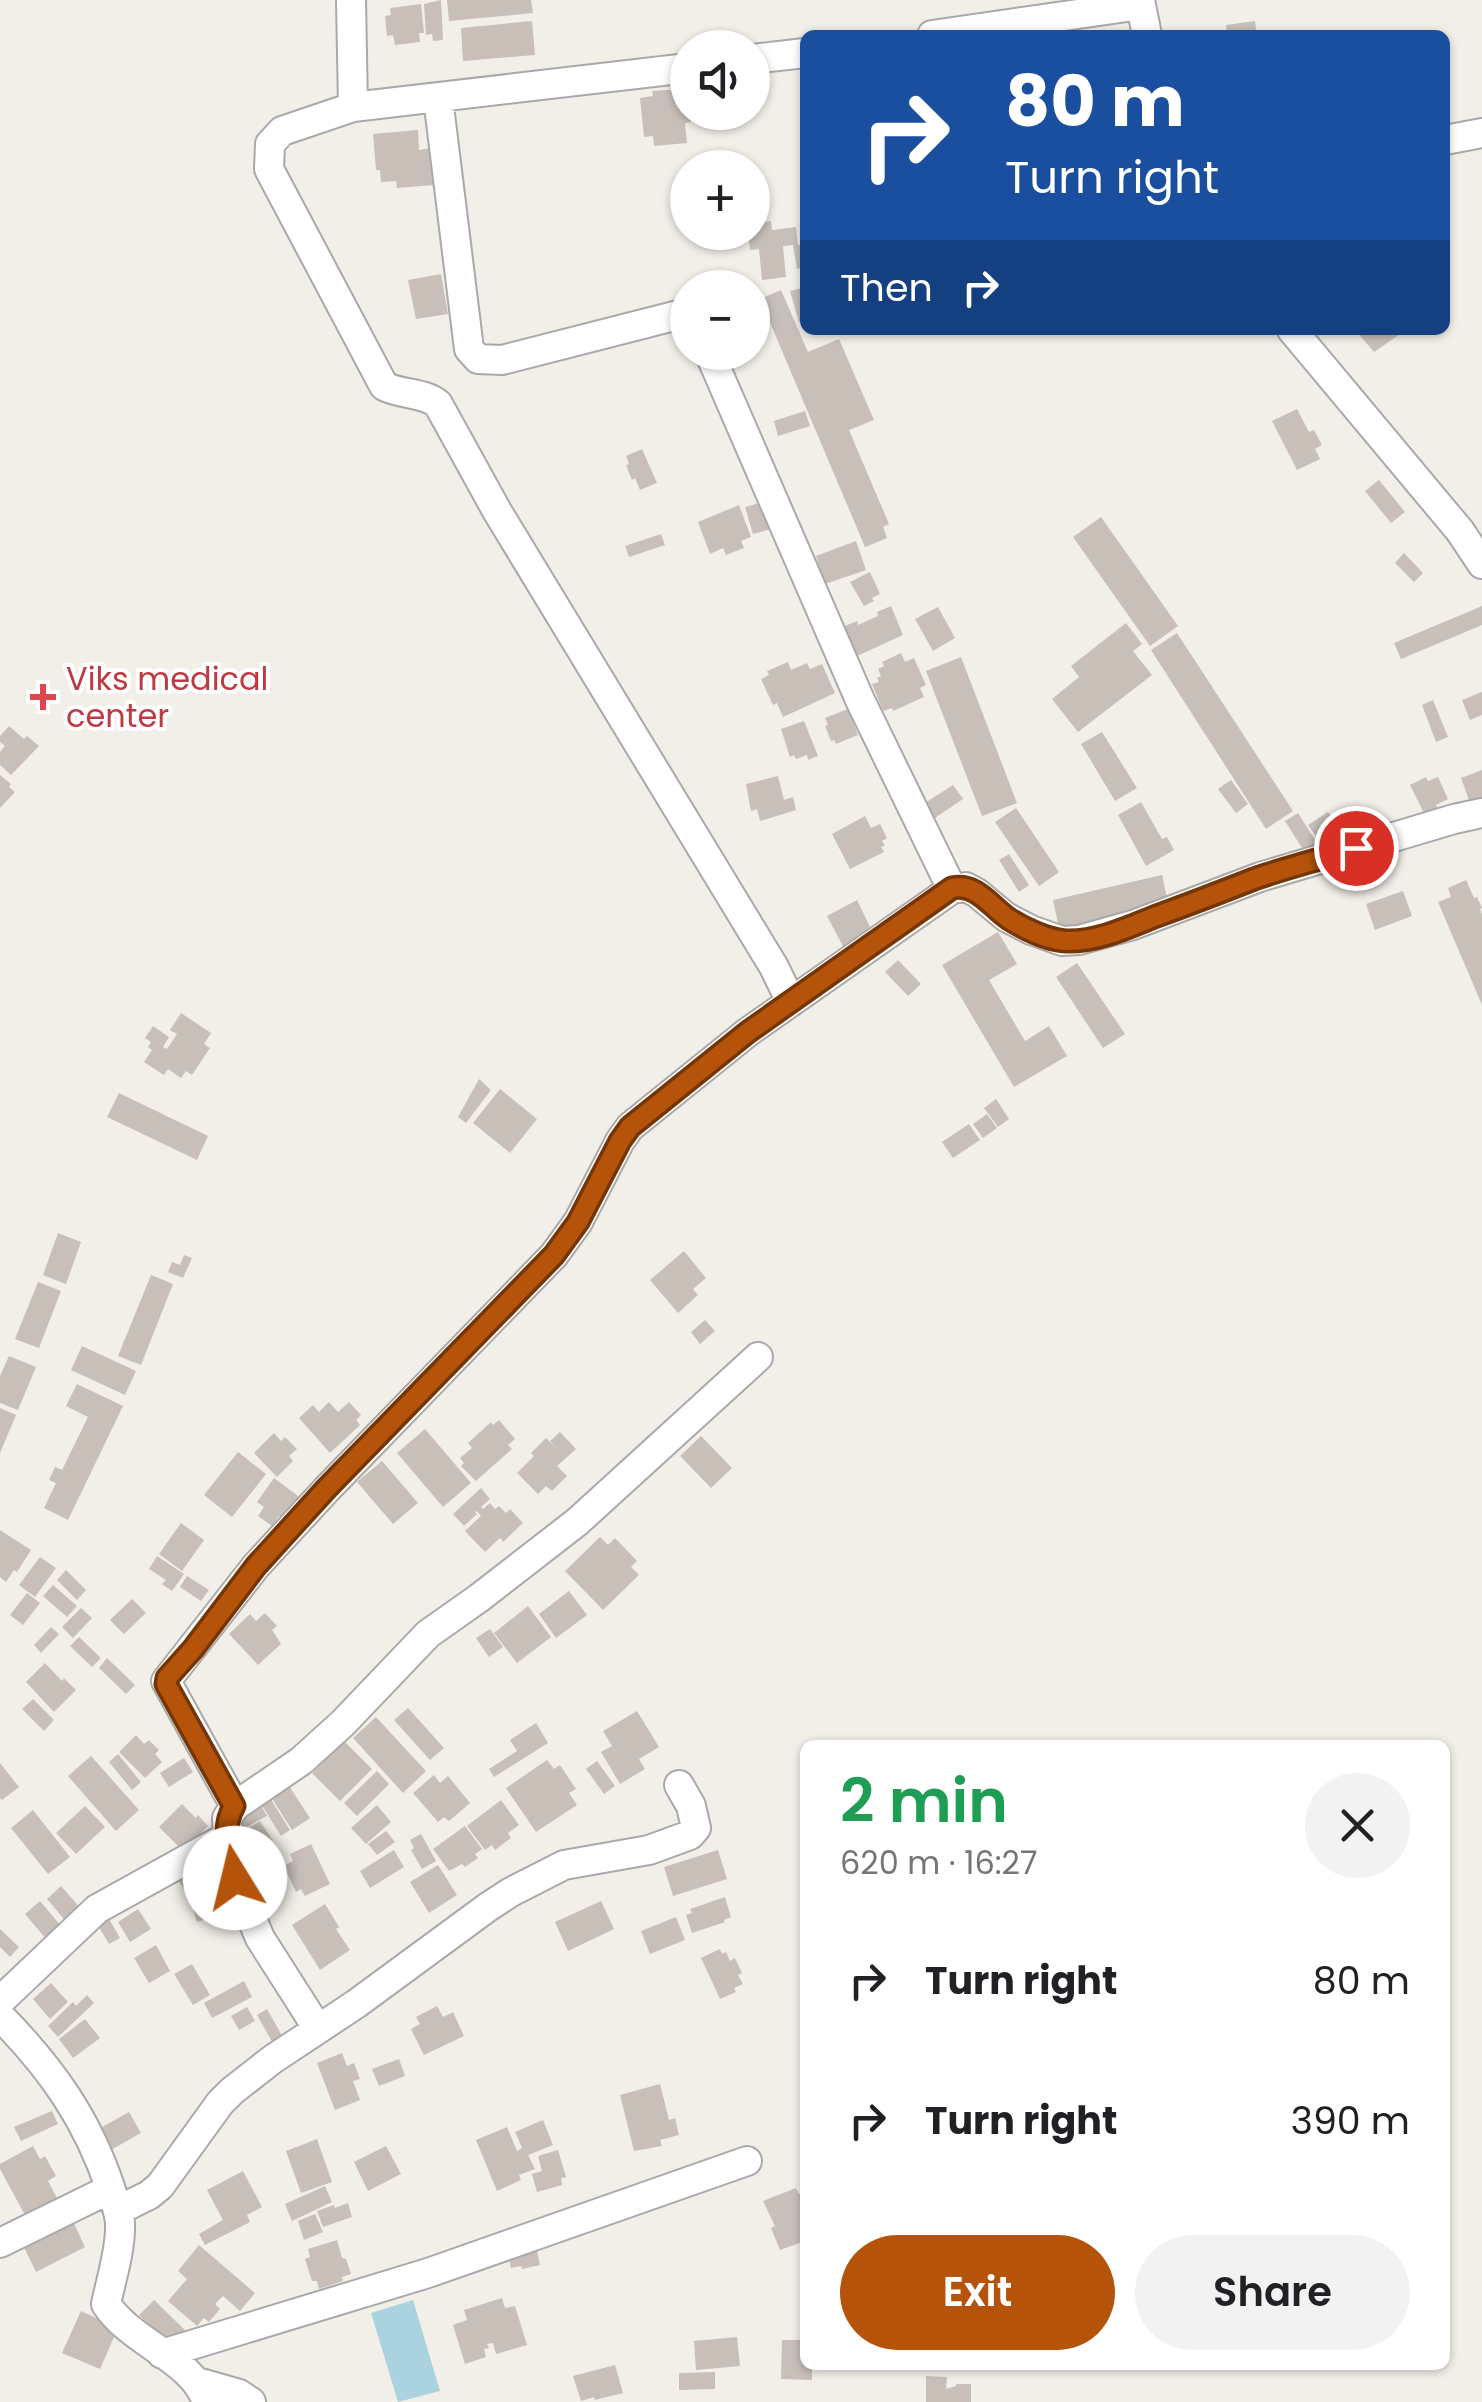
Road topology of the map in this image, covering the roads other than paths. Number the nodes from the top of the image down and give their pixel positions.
1 (350, 0) edge
2 (1140, 3) edge
3 (964, 30) edge
4 (1147, 30) edge
5 (800, 54) edge
6 (770, 57) edge
7 (670, 70) edge
8 (438, 98) junction
9 (353, 107) junction
10 (1482, 133) edge
11 (1450, 139) edge
12 (670, 317) edge
13 (1296, 335) edge
14 (717, 370) edge
15 (1482, 564) edge
16 (1482, 812) edge
17 (952, 888) junction
18 (791, 1002) junction
19 (758, 1357) dead end
20 (679, 1785) dead end
21 (234, 1806) junction
22 (227, 1837) junction
23 (0, 2001) edge
24 (0, 2016) edge
25 (318, 2028) junction
26 (747, 2161) dead end
27 (115, 2199) junction
28 (0, 2242) edge
29 (162, 2354) junction
30 (202, 2392) edge
31 (251, 2402) edge

1 - 9 street
2 - 3 street
2 - 4 street
5 - 6 street
7 - 8 street
8 - 9 street
8 - 12 street
9 - 18 street
10 - 11 street
13 - 15 street
14 - 17 street
16 - 17 street
17 - 18 street
18 - 21 street
19 - 21 street
20 - 25 street
21 - 22 street
22 - 23 street
22 - 25 street
24 - 27 street
25 - 27 street
26 - 29 street
27 - 28 street
27 - 29 street
29 - 30 street
30 - 31 street

